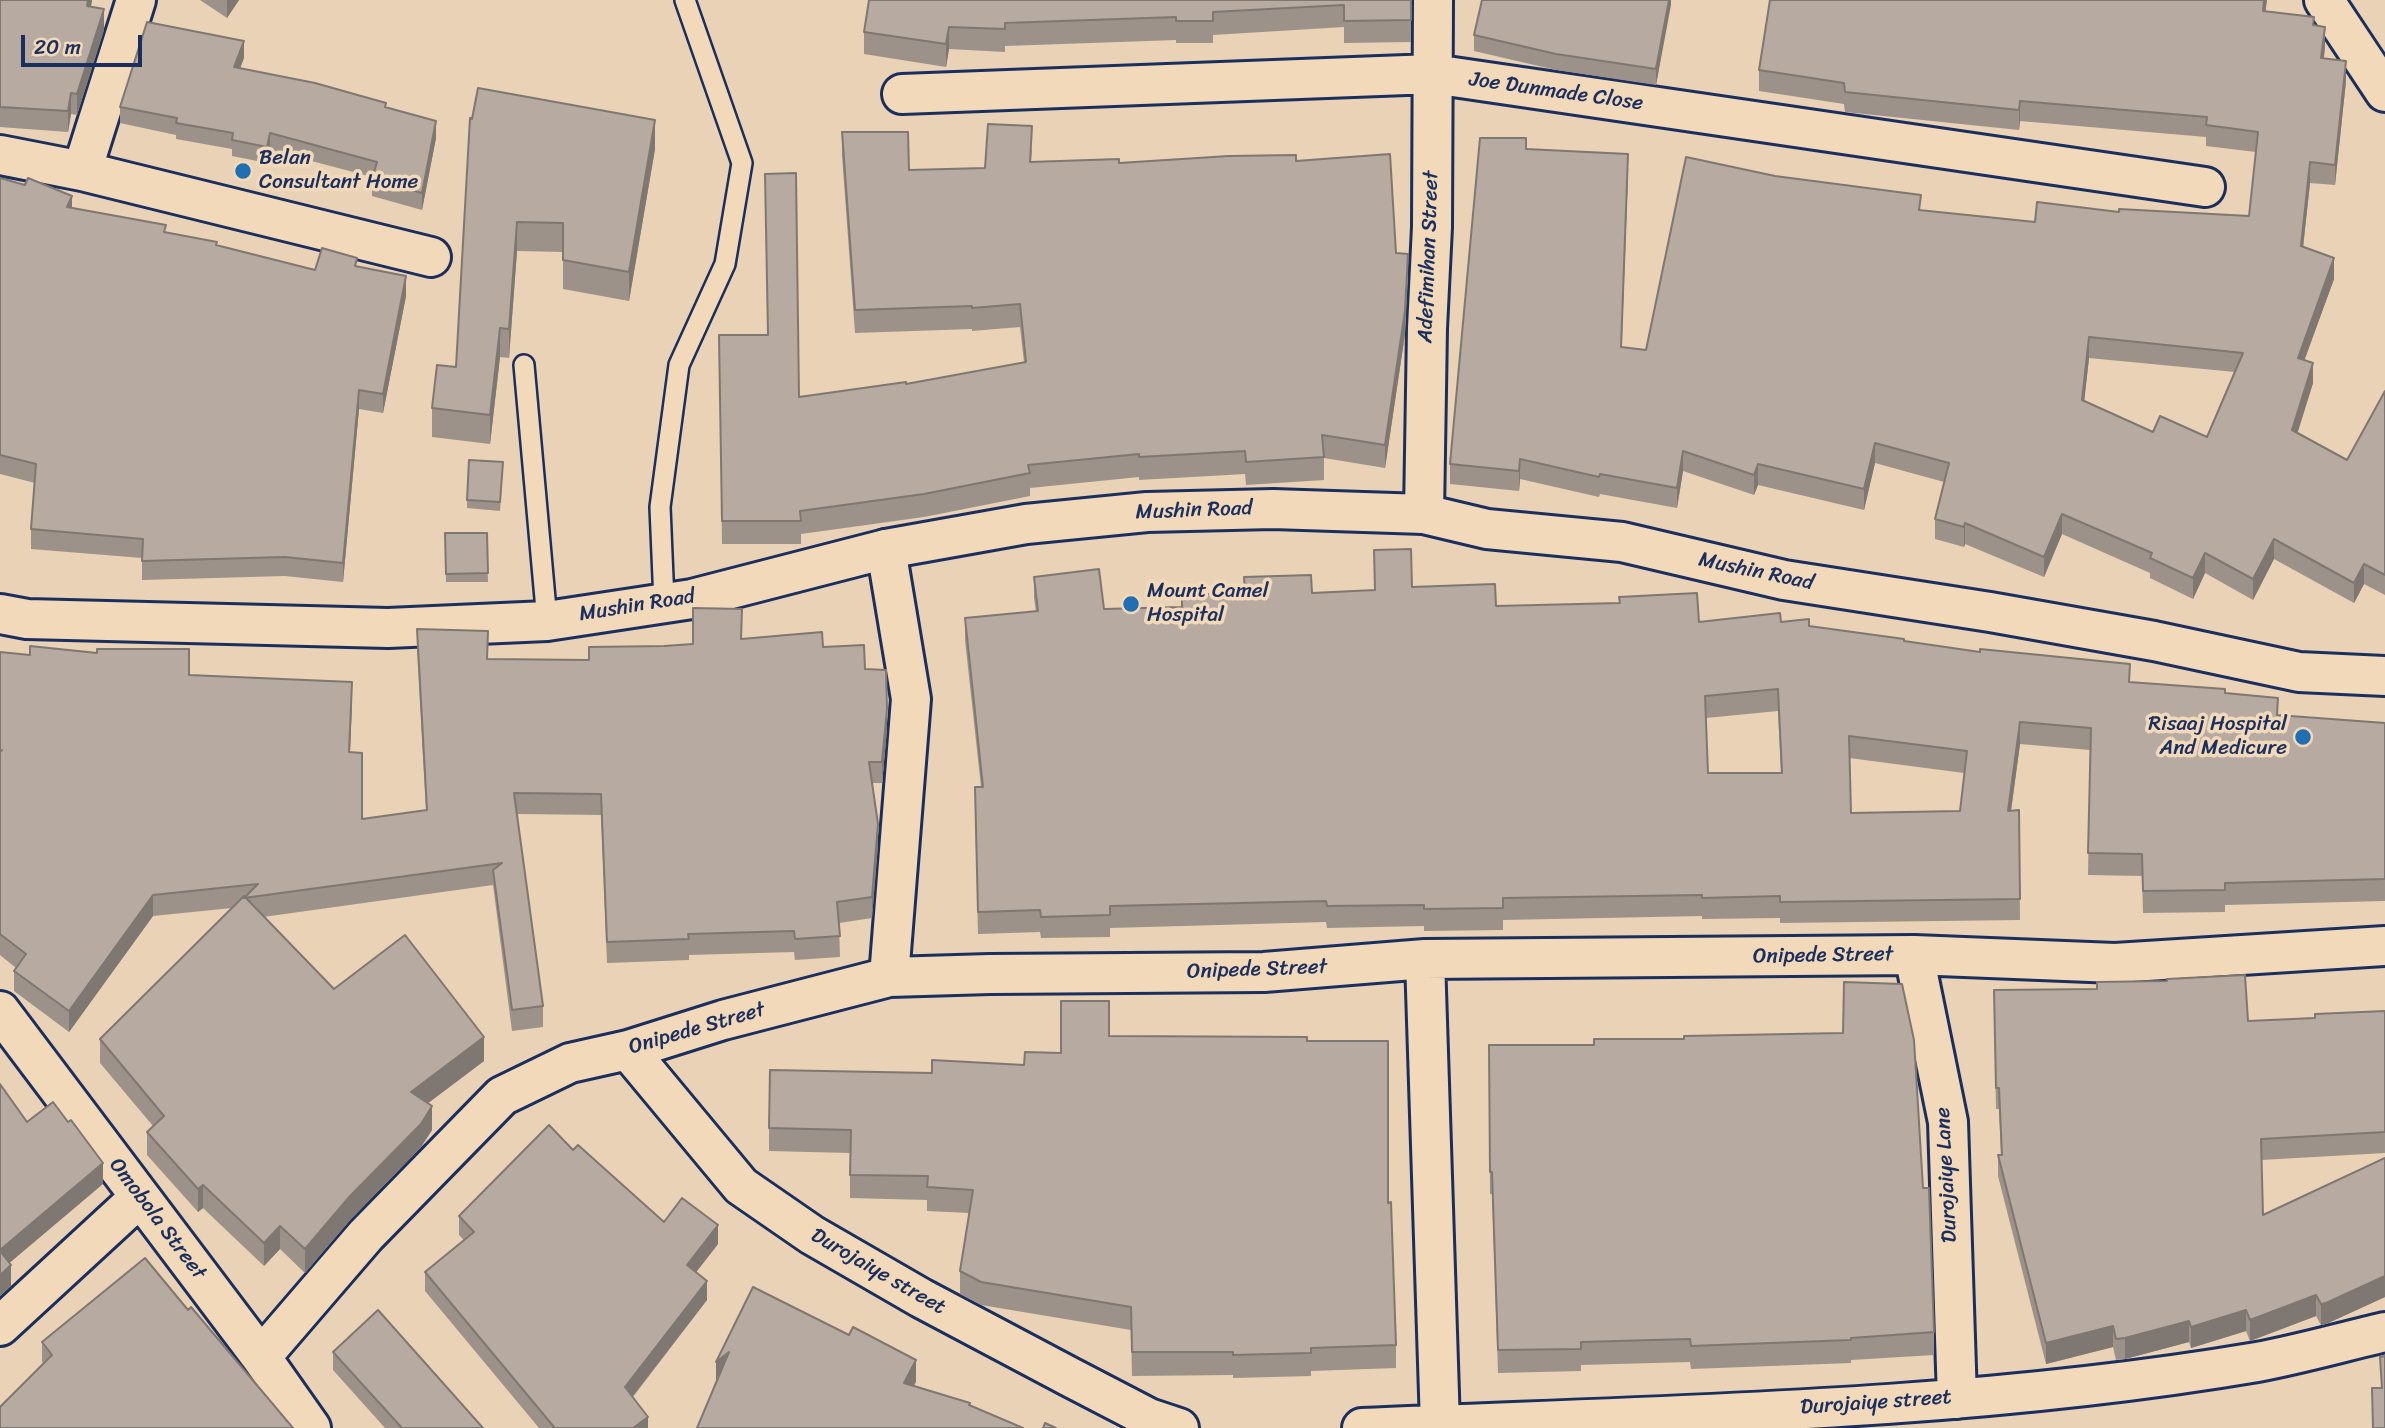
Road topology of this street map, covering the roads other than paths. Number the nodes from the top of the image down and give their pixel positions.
1 (136, 0) edge
2 (685, 0) edge
3 (1433, 0) edge
4 (2324, 0) edge
5 (1433, 74) junction
6 (2385, 92) edge
7 (902, 93) dead end
8 (0, 155) edge
9 (82, 171) junction
10 (2205, 187) dead end
11 (431, 257) dead end
12 (524, 365) dead end
13 (1424, 514) junction
14 (887, 549) junction
15 (664, 602) junction
16 (0, 614) edge
17 (547, 621) junction
18 (2385, 676) edge
19 (2385, 946) edge
20 (1914, 955) junction
21 (1425, 959) junction
22 (889, 978) junction
23 (0, 1012) edge
24 (628, 1050) junction
25 (140, 1197) junction
26 (0, 1326) edge
27 (2385, 1332) edge
28 (261, 1357) junction
29 (1957, 1399) junction
30 (1440, 1425) junction
31 (311, 1428) edge
32 (1179, 1428) edge
33 (1362, 1428) edge

1 - 9 street
2 - 15 lane
3 - 5 street, Adefimihan Street
4 - 6 street
5 - 7 street, Joe Dunmade Close
5 - 10 street, Joe Dunmade Close
5 - 13 street, Adefimihan Street
8 - 9 street
9 - 11 street
12 - 17 lane
13 - 14 street, Mushin Road
13 - 18 street, Mushin Road
14 - 15 street, Mushin Road
14 - 22 street
15 - 17 street, Mushin Road
16 - 17 street, Mushin Road
19 - 20 street, Onipede Street
20 - 21 street, Onipede Street
20 - 29 street, Durojaiye Lane
21 - 22 street, Onipede Street
21 - 30 street
22 - 24 street, Onipede Street
23 - 25 street, Omobola Street
24 - 28 street, Onipede Street
24 - 32 street, Durojaiye street
25 - 26 street
25 - 28 street, Omobola Street
27 - 29 street, Durojaiye street
28 - 31 street, Omobola Street
29 - 30 street, Durojaiye street
30 - 33 street, Durojaiye street

